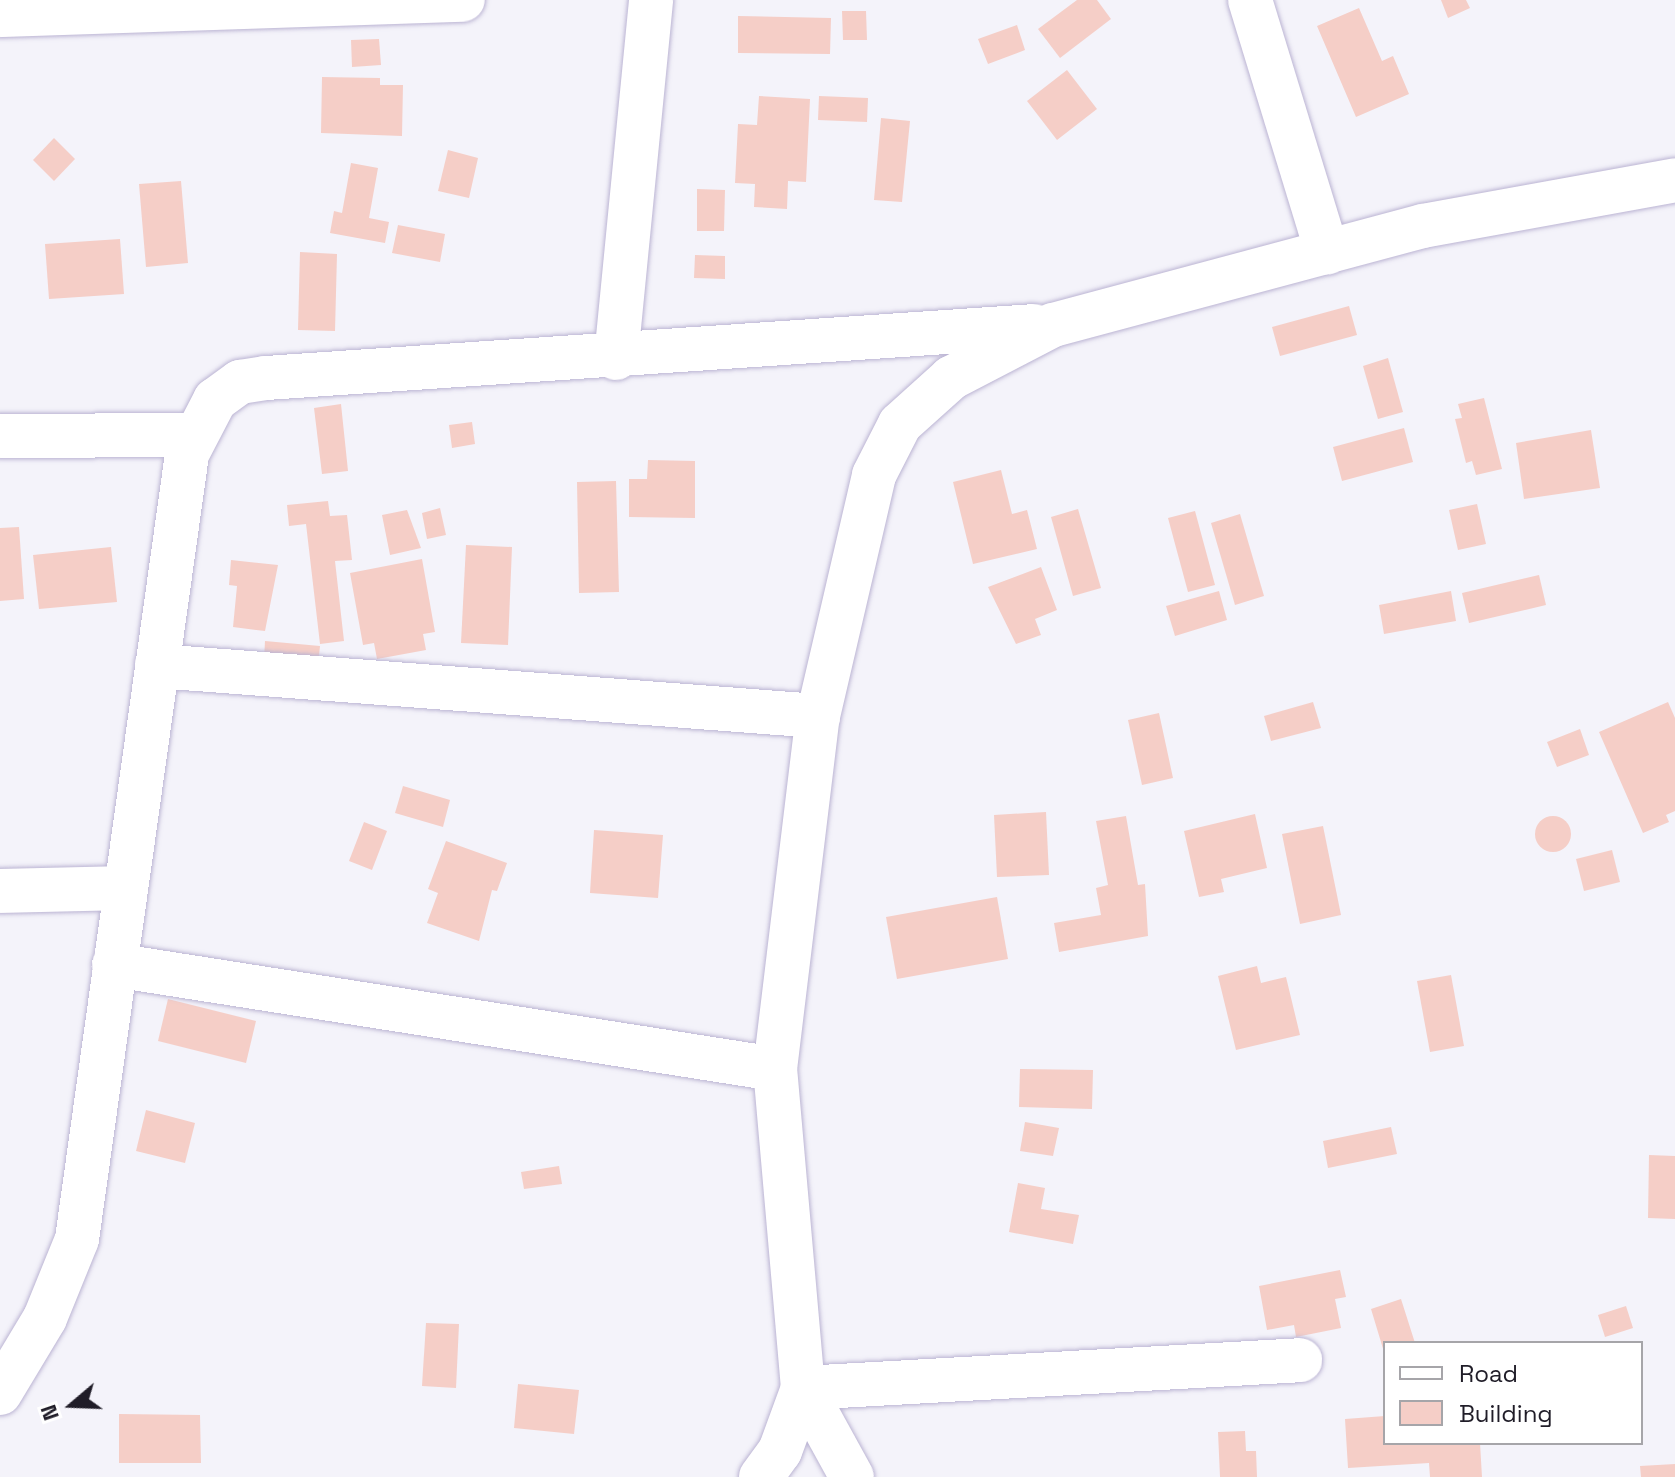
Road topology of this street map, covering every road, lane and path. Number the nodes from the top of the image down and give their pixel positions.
1 (463, 0) edge
2 (651, 0) edge
3 (1250, 0) edge
4 (0, 15) edge
5 (1675, 180) edge
6 (1327, 252) junction
7 (1053, 325) junction
8 (616, 358) junction
9 (194, 435) junction
10 (0, 436) edge
11 (157, 666) junction
12 (818, 716) junction
13 (126, 888) junction
14 (0, 891) edge
15 (114, 965) junction
16 (775, 1069) junction
17 (1300, 1360) dead end
18 (803, 1388) junction
19 (0, 1393) edge
20 (761, 1477) edge
21 (852, 1477) edge

1 - 4 street
2 - 8 street
3 - 6 street
5 - 6 street
6 - 7 street
7 - 8 street
7 - 12 street
8 - 9 street
9 - 10 street
9 - 11 street
11 - 12 street
11 - 13 street
12 - 16 street
13 - 14 street
13 - 15 street
15 - 16 street
15 - 19 street
16 - 18 street
17 - 18 street
18 - 20 street
18 - 21 street

